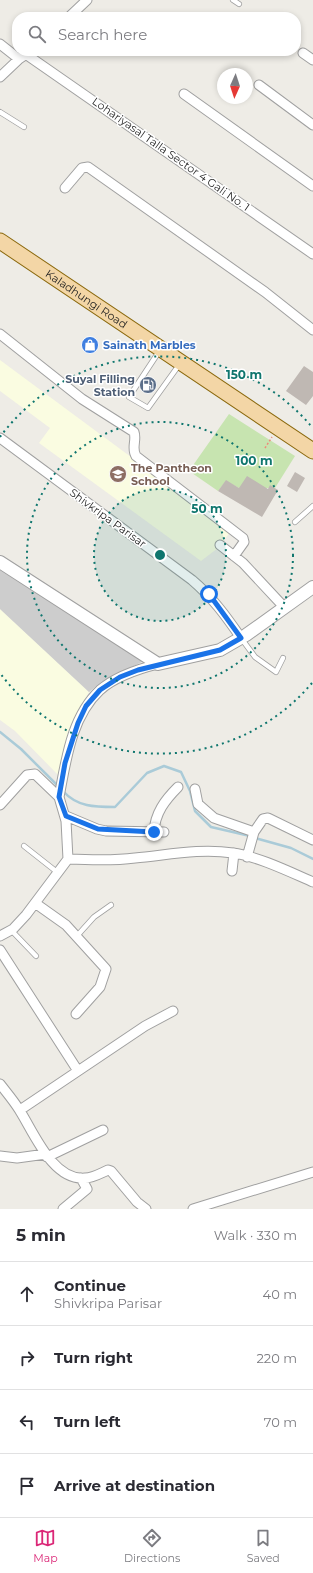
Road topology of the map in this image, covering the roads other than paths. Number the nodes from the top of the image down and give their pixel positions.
1 (87, 0) edge
2 (233, 0) edge
3 (239, 4) dead end
4 (74, 12) edge
5 (0, 44) edge
6 (12, 49) edge
7 (304, 53) dead end
8 (25, 56) edge
9 (27, 56) edge
10 (313, 60) edge
11 (0, 78) edge
12 (259, 85) dead end
13 (184, 94) dead end
14 (0, 112) edge
15 (313, 125) edge
16 (24, 127) dead end
17 (313, 186) edge
18 (65, 188) dead end
19 (0, 241) edge
20 (313, 254) edge
21 (313, 330) edge
22 (0, 334) edge
23 (161, 347) junction
24 (182, 362) junction
25 (0, 438) edge
26 (313, 451) edge
27 (313, 506) edge
28 (295, 522) dead end
29 (220, 545) dead end
30 (234, 556) junction
31 (0, 562) edge
32 (313, 586) edge
33 (284, 607) junction
34 (241, 638) junction
35 (283, 658) dead end
36 (158, 664) junction
37 (178, 787) dead end
38 (195, 789) dead end
39 (59, 797) junction
40 (0, 805) edge
41 (66, 816) junction
42 (154, 832) junction
43 (164, 832) dead end
44 (253, 836) junction
45 (313, 840) edge
46 (24, 846) dead end
47 (234, 853) junction
48 (247, 857) junction
49 (68, 858) junction
50 (232, 871) dead end
51 (57, 872) junction
52 (313, 882) edge
53 (35, 902) junction
54 (111, 905) dead end
55 (11, 930) junction
56 (0, 936) edge
57 (76, 936) junction
58 (0, 950) edge
59 (36, 956) dead end
60 (173, 1011) dead end
61 (76, 1014) dead end
62 (78, 1071) junction
63 (0, 1084) edge
64 (20, 1110) junction
65 (103, 1130) dead end
66 (0, 1156) edge
67 (47, 1156) junction
68 (313, 1172) edge
69 (81, 1178) junction
70 (63, 1209) edge
71 (146, 1209) edge
72 (193, 1209) edge

1 - 4 street
2 - 3 lane
5 - 6 street, Lohariyasal Talla Sector 4 Gali No. 1
7 - 10 street
8 - 11 street
9 - 20 street, Lohariyasal Talla Sector 4 Gali No. 1
12 - 15 street
13 - 17 street
14 - 16 lane
18 - 21 street
19 - 23 main road, Kaladhungi Road
22 - 30 street
23 - 24 main road, Kaladhungi Road
23 - 24 lane
24 - 26 main road, Kaladhungi Road
25 - 34 street, Shivkripa Parisar
27 - 28 lane
29 - 30 street
30 - 33 street
31 - 36 street
32 - 33 street
33 - 34 street
34 - 35 lane
34 - 36 street
36 - 39 street
37 - 42 street
38 - 44 street
39 - 40 street
39 - 41 street
41 - 42 street
41 - 49 street
42 - 43 street
44 - 45 street
44 - 48 street
46 - 51 lane
47 - 48 street
47 - 49 street
47 - 50 street
48 - 52 street
49 - 51 street
51 - 53 street
53 - 55 street
53 - 57 street
54 - 57 lane
55 - 56 street
55 - 59 lane
57 - 61 street
58 - 62 street
60 - 62 street
62 - 64 street
63 - 64 street
64 - 67 street
65 - 67 street
66 - 67 street
67 - 69 street
68 - 72 street
69 - 70 street
69 - 71 street

